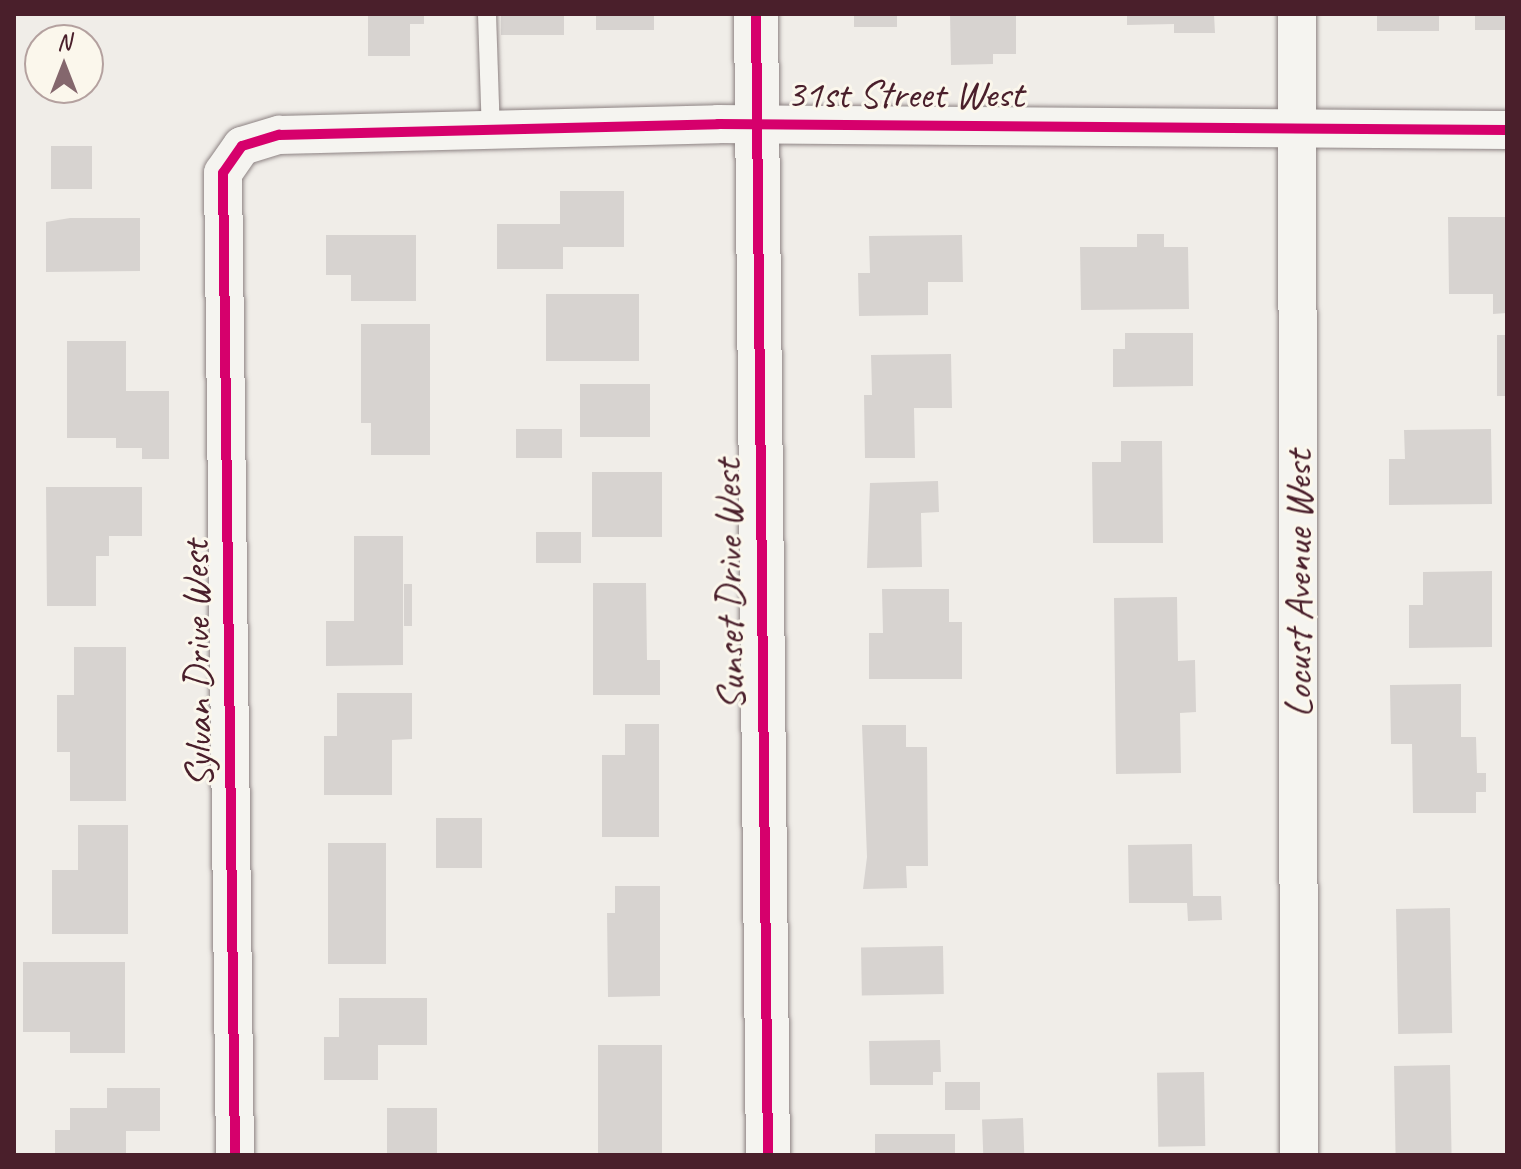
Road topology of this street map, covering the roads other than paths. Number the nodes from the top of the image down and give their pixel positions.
1 (487, 14) edge
2 (756, 14) edge
3 (1297, 14) edge
4 (756, 126) junction
5 (1297, 126) junction
6 (1507, 130) edge
7 (491, 132) junction
8 (223, 173) joint
9 (235, 1155) edge
10 (768, 1155) edge
11 (1299, 1155) edge

1 - 7 lane
2 - 4 street, Sunset Drive West
3 - 5 street, Locust Avenue West
4 - 5 street, 31st Street West
4 - 7 street, 31st Street West
4 - 10 street, Sunset Drive West
5 - 6 street, 31st Street West
5 - 11 street, Locust Avenue West
7 - 8 street, 31st Street West
8 - 9 street, Sylvan Drive West

